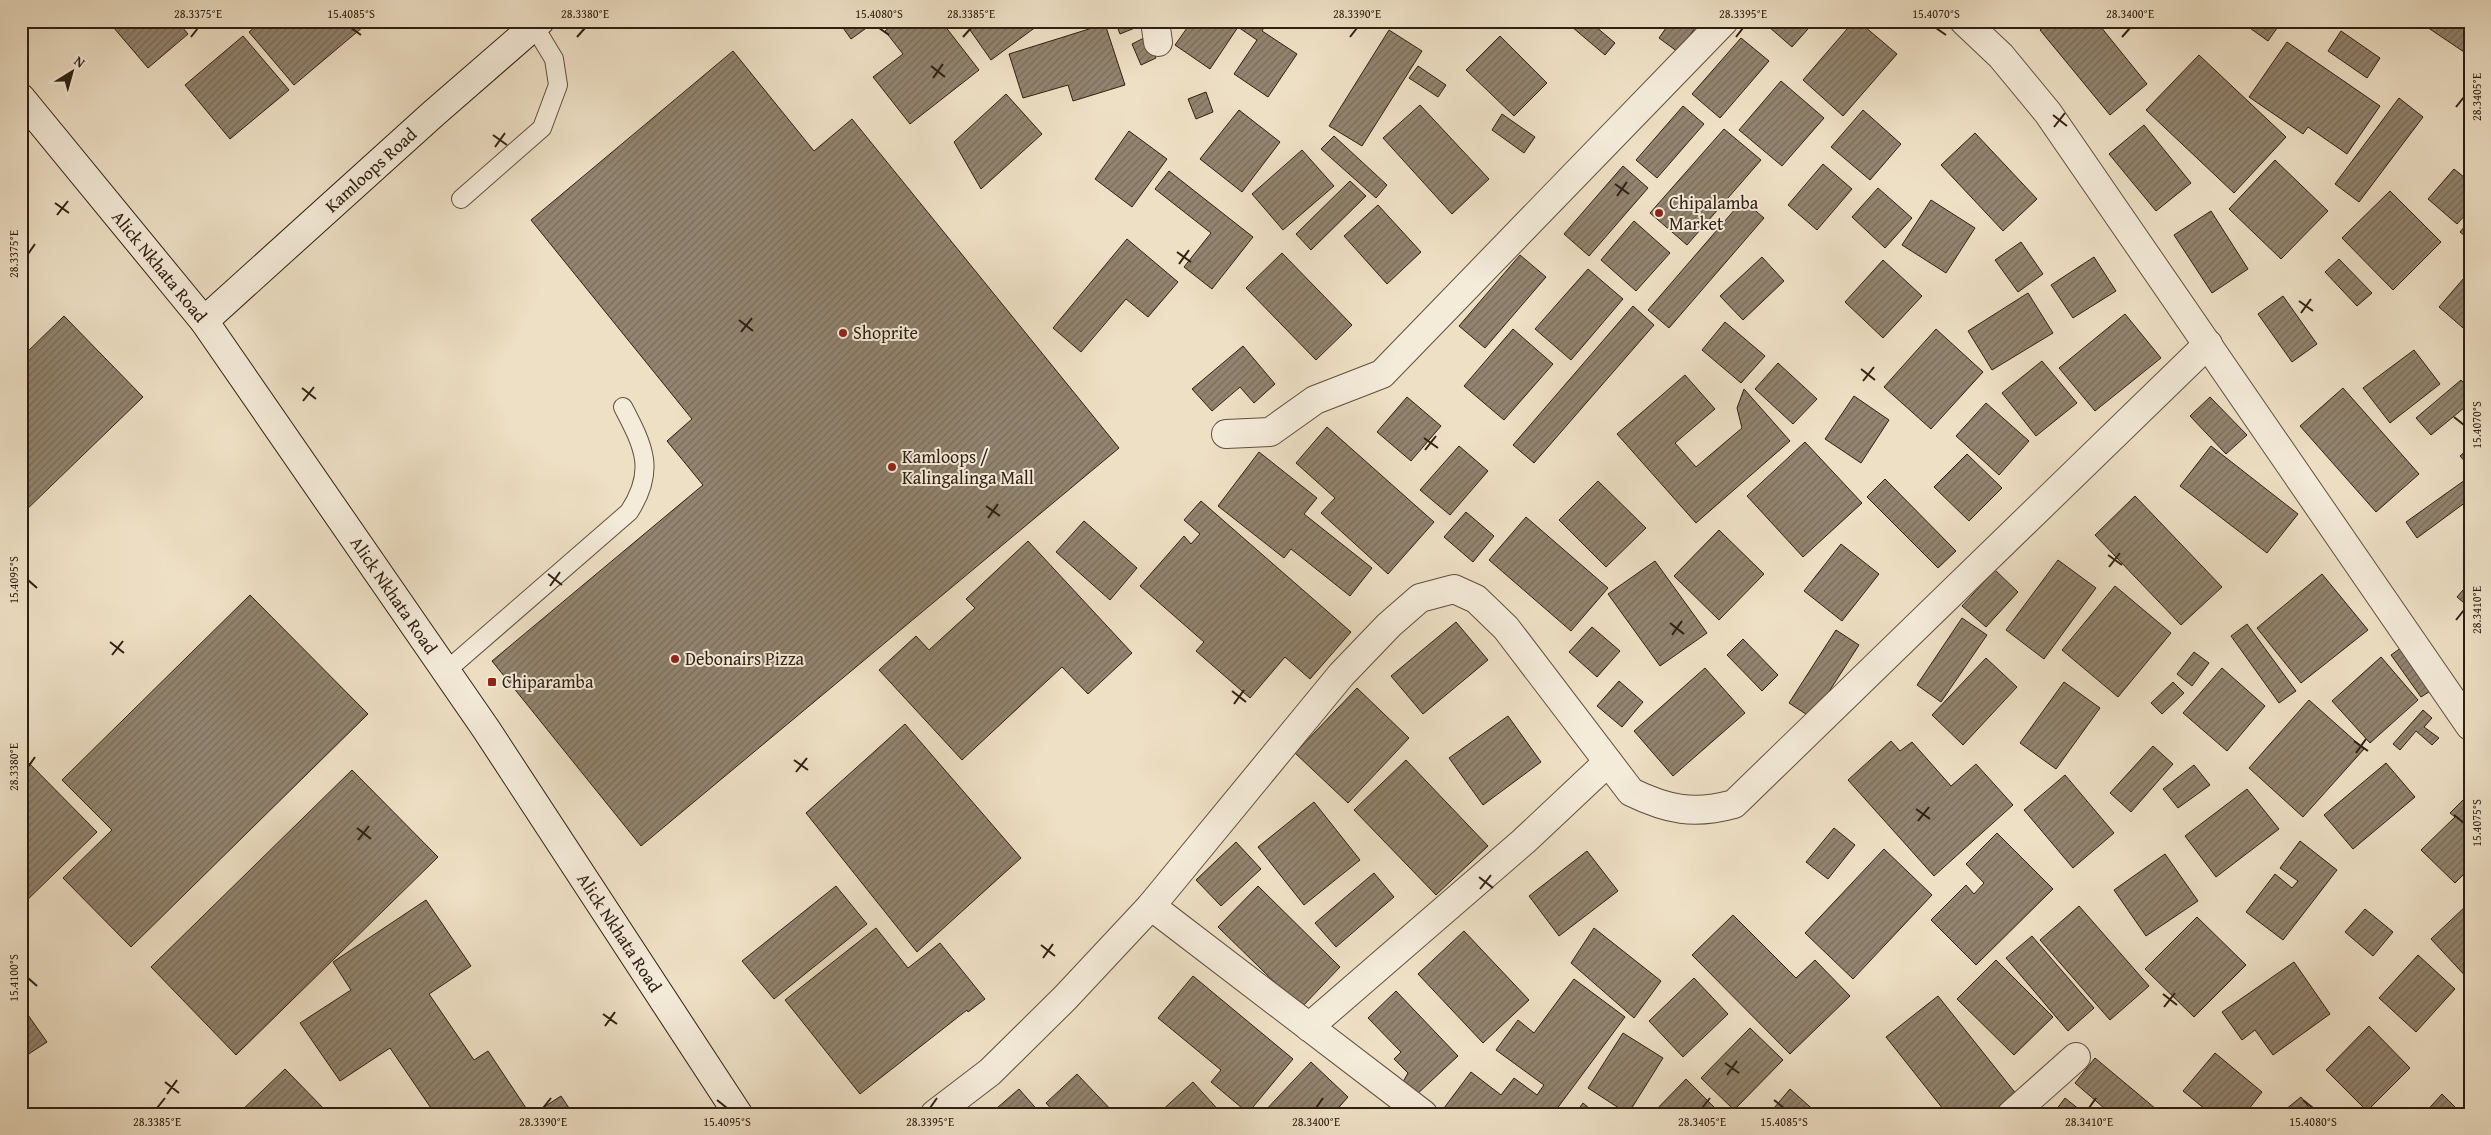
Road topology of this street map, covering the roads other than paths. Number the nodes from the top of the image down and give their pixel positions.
1 (1724, 21) edge
2 (1964, 21) edge
3 (537, 24) edge
4 (21, 98) edge
5 (461, 199) dead end
6 (204, 321) junction
7 (2208, 344) junction
8 (623, 407) dead end
9 (1226, 434) dead end
10 (446, 671) junction
11 (2470, 726) edge
12 (1608, 762) junction
13 (1151, 906) junction
14 (1309, 1027) junction
15 (2076, 1057) dead end
16 (738, 1114) edge
17 (935, 1114) edge
18 (1423, 1114) edge
19 (2012, 1114) edge

1 - 9 street
2 - 7 street
3 - 5 lane
3 - 6 street, Kamloops Road
4 - 6 street, Alick Nkhata Road
6 - 10 street, Alick Nkhata Road
7 - 11 street
7 - 12 street
8 - 10 lane
10 - 16 street, Alick Nkhata Road
12 - 13 street
12 - 14 street
13 - 14 street
13 - 17 street
14 - 18 street
15 - 19 street

